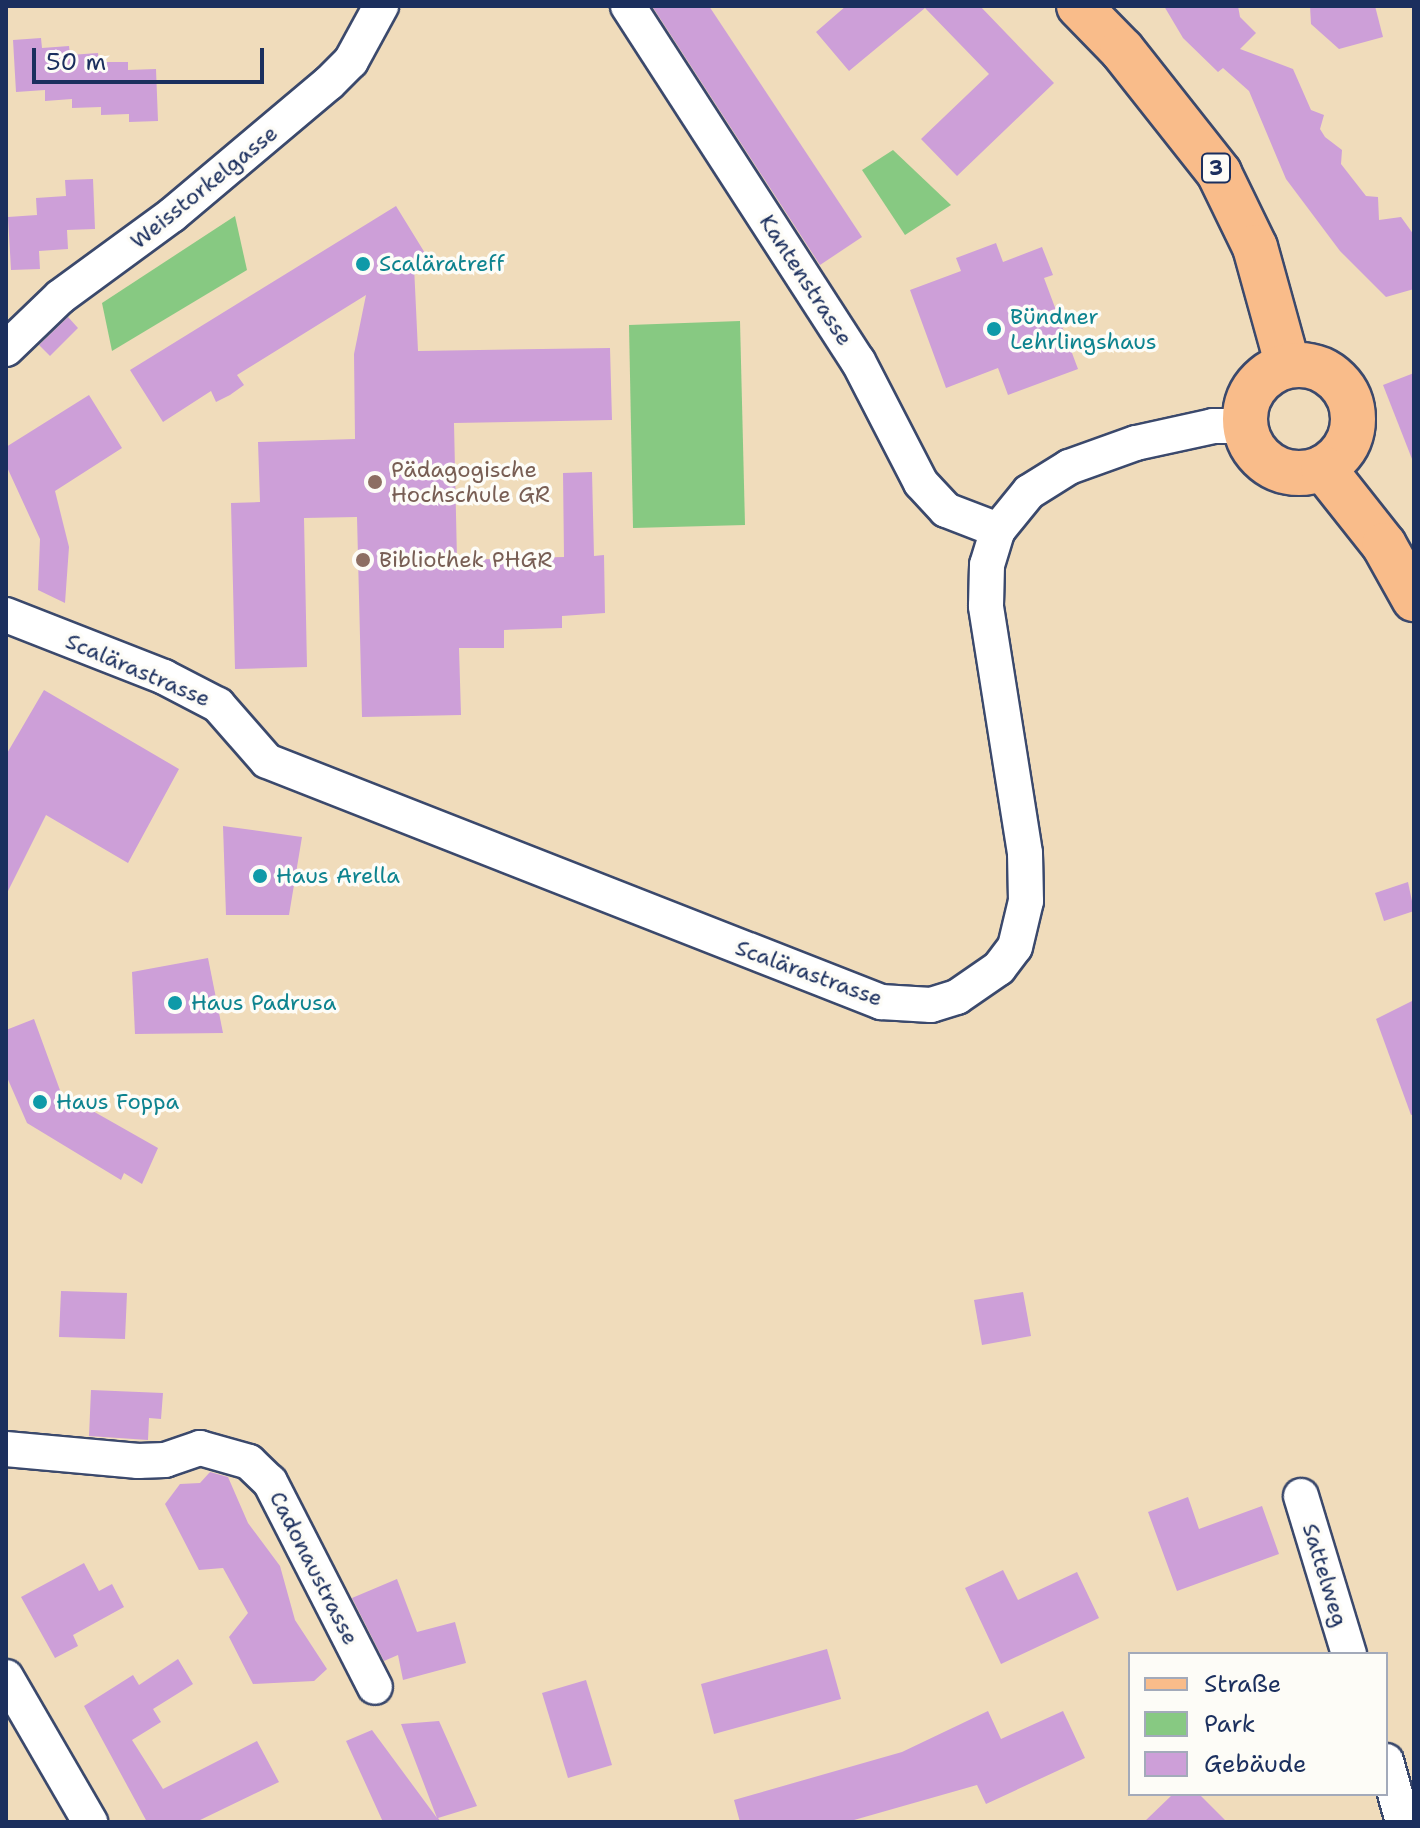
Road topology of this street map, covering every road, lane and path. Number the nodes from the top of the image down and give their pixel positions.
1 (381, 6) edge
2 (628, 6) edge
3 (1079, 6) edge
4 (6, 349) edge
5 (1288, 366) junction
6 (1246, 426) junction
7 (1323, 468) junction
8 (998, 530) junction
9 (1414, 599) edge
10 (6, 615) edge
11 (6, 1449) edge
12 (1301, 1496) dead end
13 (1348, 1652) edge
14 (6, 1677) edge
15 (375, 1687) dead end
16 (1388, 1768) edge
17 (90, 1822) edge
18 (1403, 1822) edge

1 - 4 street, Weisstorkelgasse
2 - 8 street, Kantenstrasse
3 - 5 main road, 3
5 - 6 main road
5 - 7 main road
6 - 7 main road
6 - 8 street, Scalärastrasse
7 - 9 main road
8 - 10 street, Scalärastrasse
11 - 15 street, Cadonaustrasse
12 - 13 street, Sattelweg
14 - 17 street
16 - 18 street

